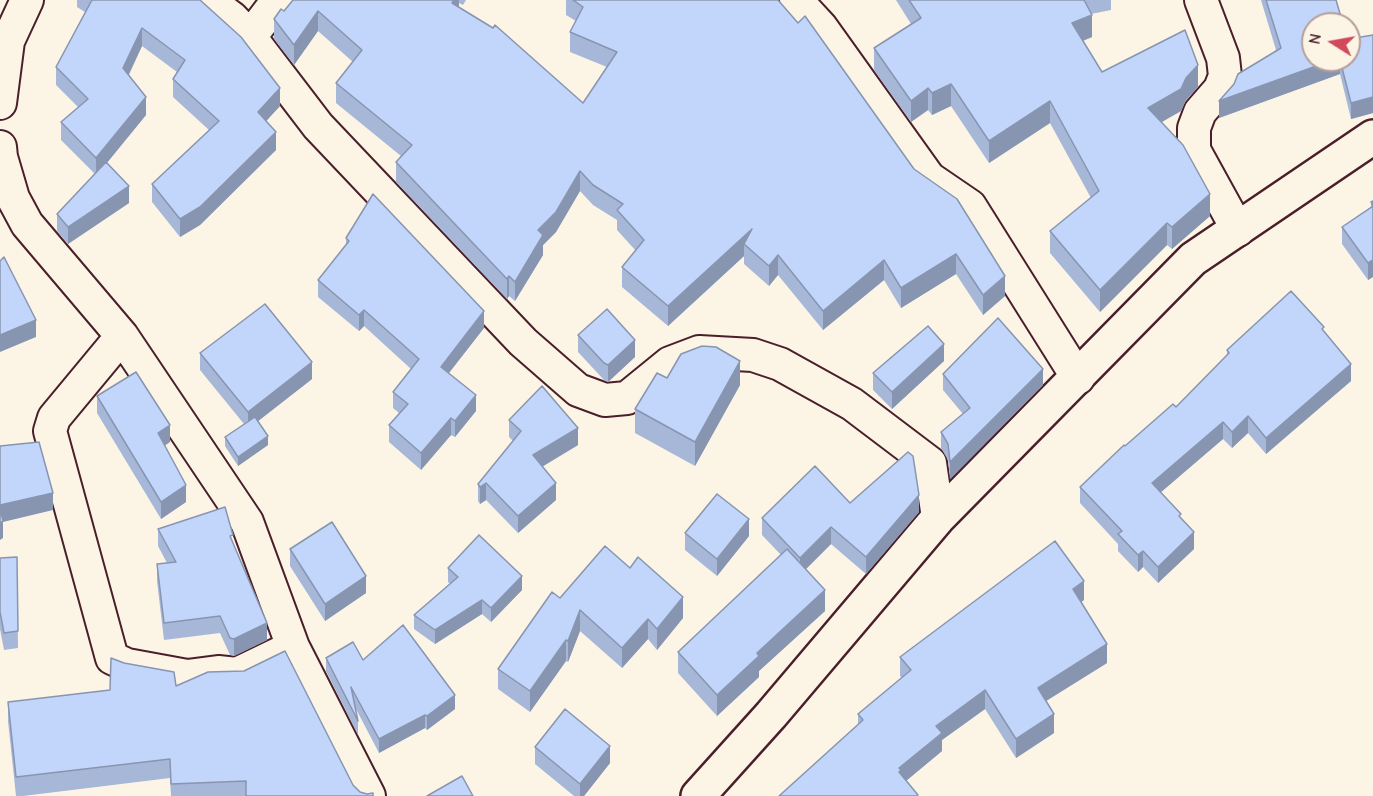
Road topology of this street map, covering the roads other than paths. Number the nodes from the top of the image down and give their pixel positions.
1 (27, 0) edge
2 (208, 0) edge
3 (278, 0) edge
4 (796, 0) edge
5 (1202, 0) edge
6 (250, 37) junction
7 (4, 42) edge
8 (0, 103) edge
9 (1373, 137) edge
10 (0, 147) edge
11 (1238, 230) junction
12 (122, 336) junction
13 (1078, 378) junction
14 (938, 518) junction
15 (293, 647) junction
16 (369, 796) edge
17 (698, 796) edge

1 - 7 street
2 - 6 street
3 - 6 street
4 - 13 street
5 - 11 street
6 - 14 street
7 - 8 street
9 - 11 main road
10 - 12 street
11 - 13 main road
12 - 15 street
12 - 15 street
13 - 14 main road
14 - 17 main road
15 - 16 street

